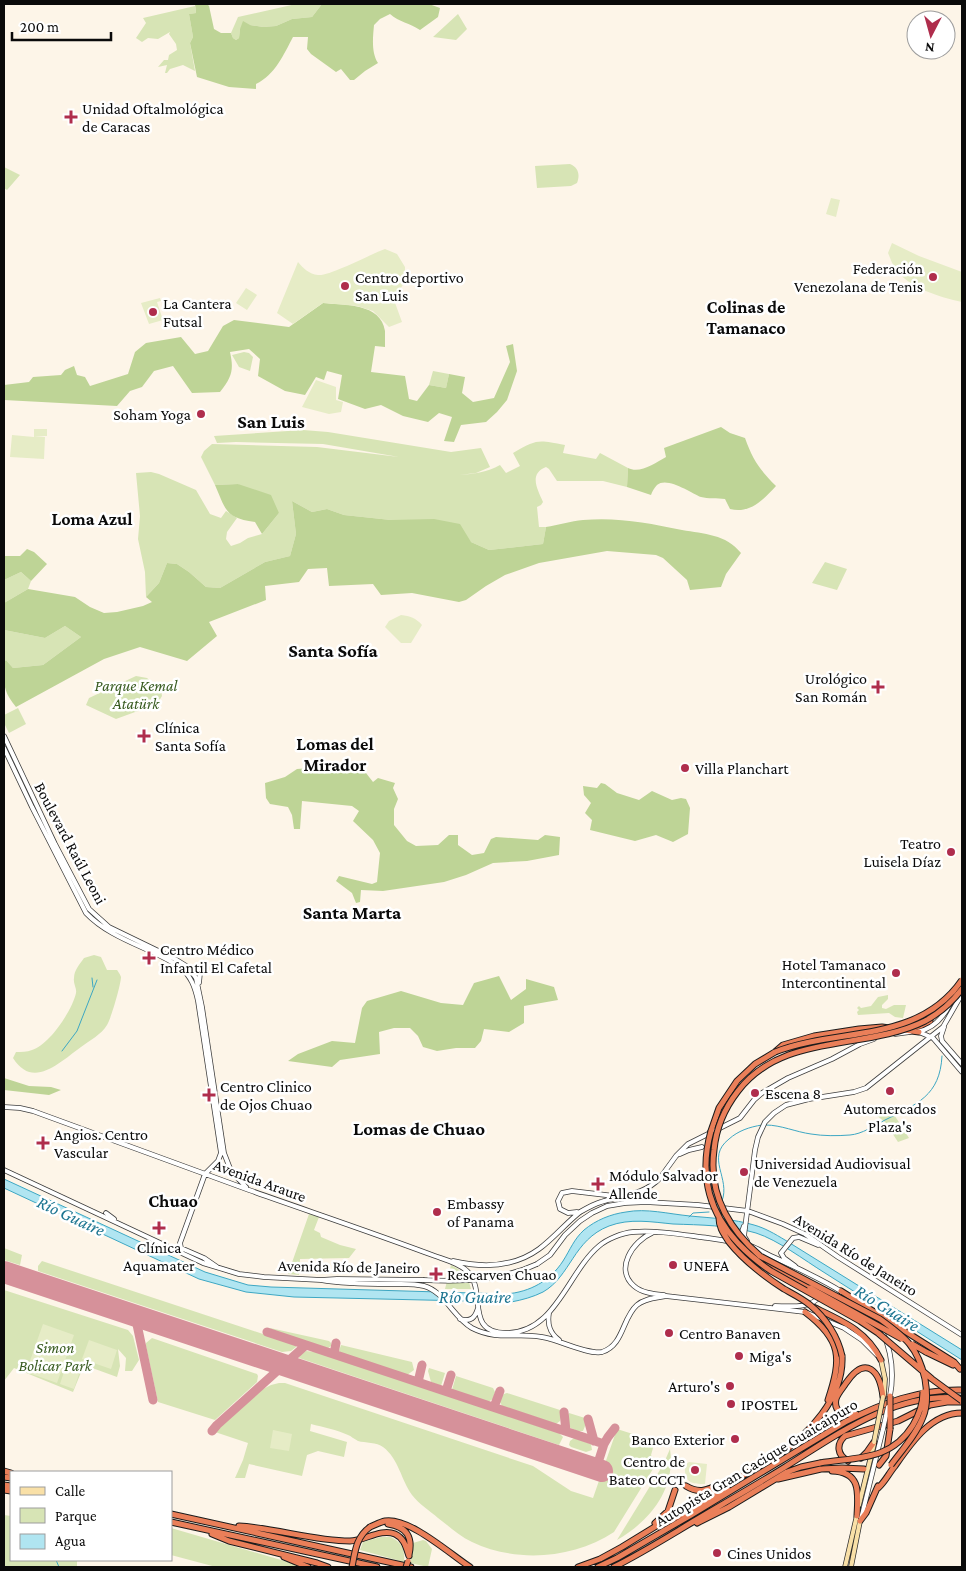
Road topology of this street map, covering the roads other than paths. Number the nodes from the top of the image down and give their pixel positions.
1 (4, 736) edge
2 (4, 748) edge
3 (202, 968) dead end
4 (962, 976) edge
5 (962, 980) edge
6 (198, 986) junction
7 (962, 989) edge
8 (954, 992) junction
9 (962, 994) edge
10 (946, 1023) junction
11 (897, 1029) junction
12 (920, 1032) junction
13 (931, 1036) junction
14 (775, 1052) junction
15 (962, 1064) edge
16 (962, 1072) edge
17 (4, 1107) edge
18 (702, 1147) dead end
19 (674, 1158) junction
20 (4, 1170) edge
21 (205, 1174) junction
22 (250, 1190) junction
23 (674, 1203) junction
24 (748, 1211) junction
25 (580, 1212) junction
26 (106, 1213) dead end
27 (719, 1218) junction
28 (120, 1224) junction
29 (654, 1232) junction
30 (742, 1236) junction
31 (732, 1242) junction
32 (752, 1246) junction
33 (821, 1246) junction
34 (760, 1256) junction
35 (442, 1258) junction
36 (217, 1267) junction
37 (796, 1268) junction
38 (803, 1271) junction
39 (321, 1280) junction
40 (841, 1291) junction
41 (666, 1296) junction
42 (810, 1305) junction
43 (766, 1307) junction
44 (478, 1308) junction
45 (805, 1312) junction
46 (549, 1314) junction
47 (458, 1318) junction
48 (962, 1335) edge
49 (564, 1343) junction
50 (918, 1354) junction
51 (881, 1360) junction
52 (961, 1370) edge
53 (962, 1390) edge
54 (890, 1396) joint
55 (883, 1397) junction
56 (962, 1401) edge
57 (825, 1408) junction
58 (871, 1409) junction
59 (962, 1413) edge
60 (886, 1429) junction
61 (874, 1442) junction
62 (879, 1465) dead end
63 (864, 1469) dead end
64 (809, 1472) junction
65 (775, 1479) junction
66 (730, 1482) junction
67 (686, 1486) dead end
68 (737, 1488) junction
69 (878, 1488) junction
70 (675, 1490) dead end
71 (172, 1514) edge
72 (858, 1518) junction
73 (172, 1522) edge
74 (221, 1524) junction
75 (373, 1526) junction
76 (197, 1528) junction
77 (646, 1532) junction
78 (666, 1539) junction
79 (275, 1552) junction
80 (408, 1558) junction
81 (308, 1567) edge
82 (328, 1567) edge
83 (352, 1567) edge
84 (377, 1567) edge
85 (406, 1567) edge
86 (411, 1567) edge
87 (470, 1567) edge
88 (578, 1567) edge
89 (598, 1567) edge
90 (614, 1567) edge
91 (845, 1567) edge
92 (850, 1567) edge

1 - 6 street, Boulevard Raúl Leoni
2 - 21 street, Boulevard Raúl Leoni
3 - 6 street
4 - 8 street
5 - 14 highway, bridge
6 - 22 street, Boulevard Raúl Leoni
7 - 34 highway, bridge
8 - 11 highway
8 - 12 street
9 - 10 street
10 - 13 street
10 - 15 street
11 - 12 highway
11 - 14 highway
12 - 13 street
12 - 19 street
13 - 16 street
13 - 24 street
14 - 27 highway, bridge
17 - 21 street, Avenida Araure
18 - 19 street
19 - 25 street, bridge
20 - 28 street, Avenida Río de Janeiro
21 - 22 street, Avenida Araure
21 - 36 street, Avenida Río de Janeiro
22 - 35 street, Avenida Araure
23 - 24 street, Avenida Río de Janeiro
23 - 25 street
23 - 39 street, Avenida Río de Janeiro, bridge
24 - 30 street
24 - 30 street
24 - 33 street, Avenida Río de Janeiro
25 - 35 street
26 - 28 street
27 - 42 highway, bridge
27 - 56 highway, bridge
28 - 36 street, Avenida Río de Janeiro
29 - 31 street
29 - 41 street
29 - 46 street
30 - 31 street
30 - 32 street
31 - 32 street
32 - 37 street
33 - 37 street
33 - 48 street, Avenida Río de Janeiro
34 - 50 highway, bridge
34 - 52 highway, bridge
35 - 44 street, Avenida Araure
36 - 39 street, Avenida Río de Janeiro
37 - 38 street
38 - 40 street
38 - 43 street
39 - 47 street
40 - 52 highway
40 - 54 street
41 - 43 street
41 - 49 street
42 - 51 highway, bridge
42 - 57 highway, bridge
43 - 45 street
44 - 46 street
44 - 47 street
45 - 51 street
45 - 57 highway
46 - 49 street
47 - 49 street
50 - 65 highway, bridge
50 - 69 highway, bridge
51 - 55 main road
53 - 58 highway, Autopista Gran Cacique Guaicaipuro
54 - 60 highway, bridge
55 - 58 highway
55 - 61 main road, bridge
56 - 61 highway
56 - 78 highway, Autopista Gran Cacique Guaicaipuro
57 - 66 highway
58 - 68 highway, Autopista Gran Cacique Guaicaipuro
59 - 69 highway
60 - 62 highway
60 - 72 street
61 - 72 main road
63 - 64 highway
64 - 65 highway
64 - 72 highway
65 - 78 highway
66 - 67 highway
66 - 77 highway
68 - 77 highway
68 - 89 highway, Autopista Gran Cacique Guaicaipuro
69 - 72 highway
70 - 77 highway
71 - 74 highway
72 - 91 main road
72 - 92 main road
73 - 76 highway
74 - 80 highway
74 - 86 highway
75 - 80 highway
75 - 83 highway, bridge
75 - 87 highway
76 - 79 highway
76 - 84 highway
77 - 88 highway
78 - 90 highway, Autopista Gran Cacique Guaicaipuro
79 - 81 highway
79 - 82 highway
80 - 85 highway, bridge

